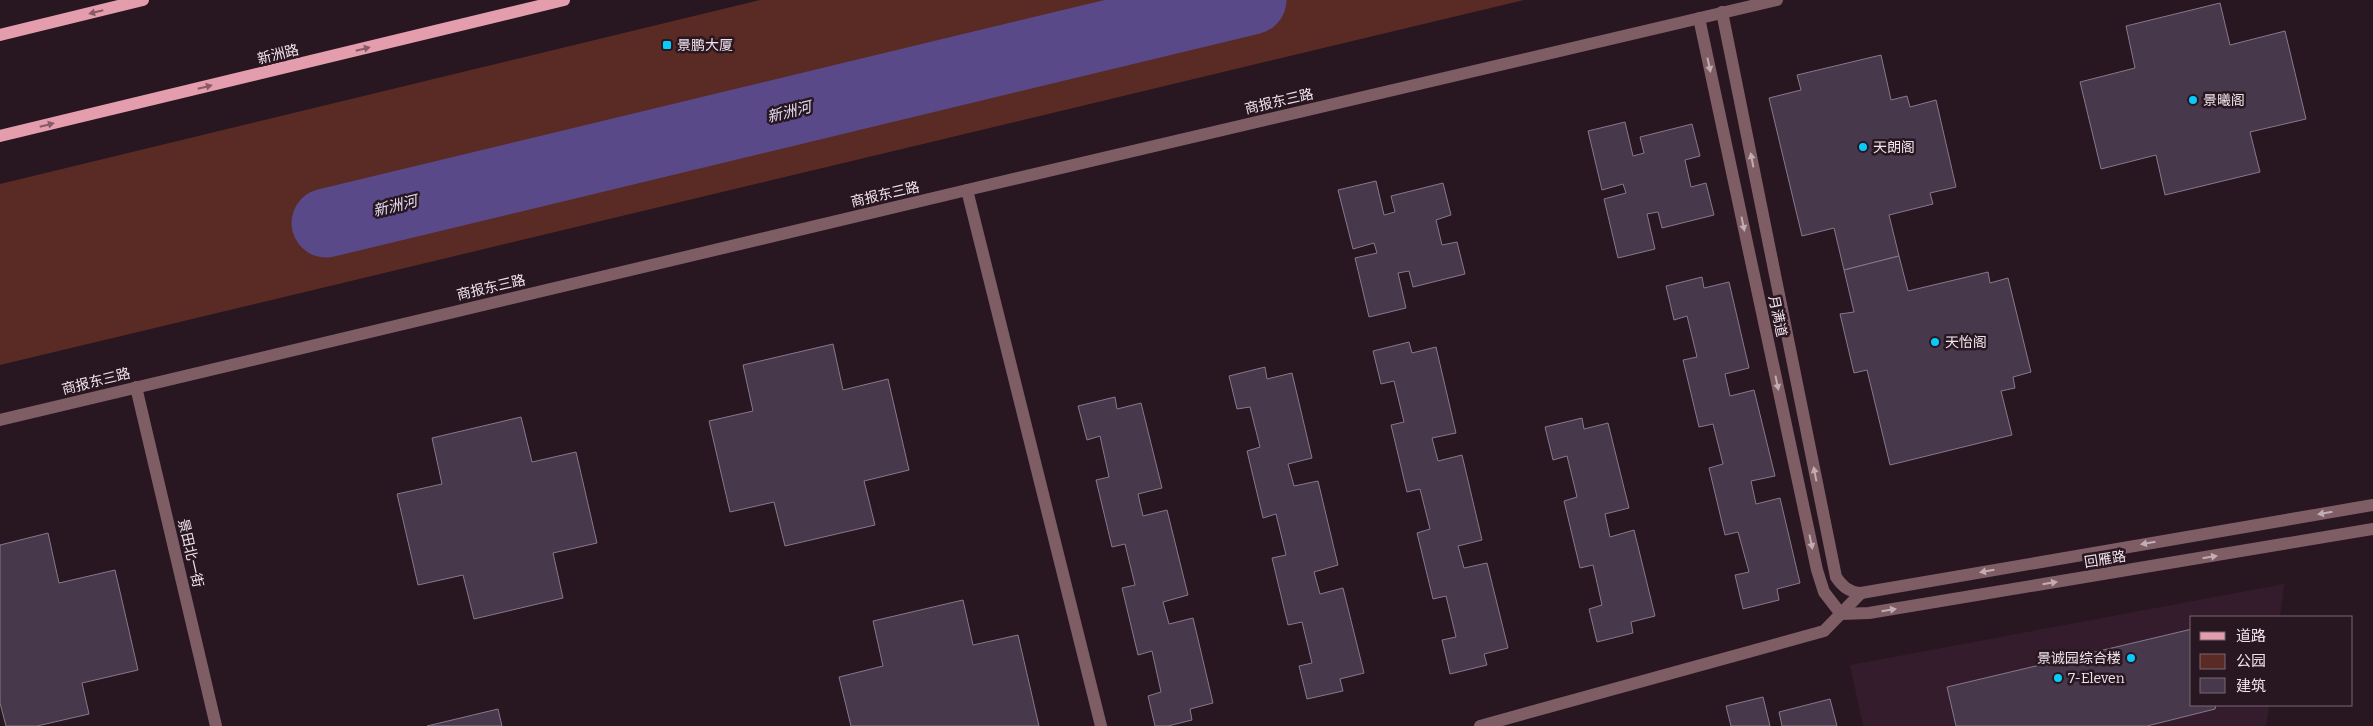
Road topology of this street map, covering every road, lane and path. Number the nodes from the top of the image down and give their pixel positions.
1 (144, 0) edge
2 (564, 0) edge
3 (1777, 0) edge
4 (1722, 12) junction
5 (1699, 18) junction
6 (0, 35) edge
7 (0, 136) edge
8 (967, 190) junction
9 (136, 387) junction
10 (0, 420) edge
11 (2373, 505) edge
12 (2373, 529) edge
13 (1861, 593) junction
14 (1841, 614) junction
15 (216, 726) edge
16 (1101, 726) edge
17 (1480, 726) edge

1 -> 6 main road
7 -> 2 main road, 新洲路
3 - 4 street, 商报东三路
4 - 5 street, 商报东三路
13 -> 4 street, 月满道
5 - 8 street, 商报东三路
5 -> 14 street, 月满道
8 - 9 street, 商报东三路
8 - 16 street
9 - 10 street, 商报东三路
9 - 15 street, 景田北一街
11 -> 13 street, 回雁路
14 -> 12 street, 回雁路
13 - 14 street
14 - 17 street

